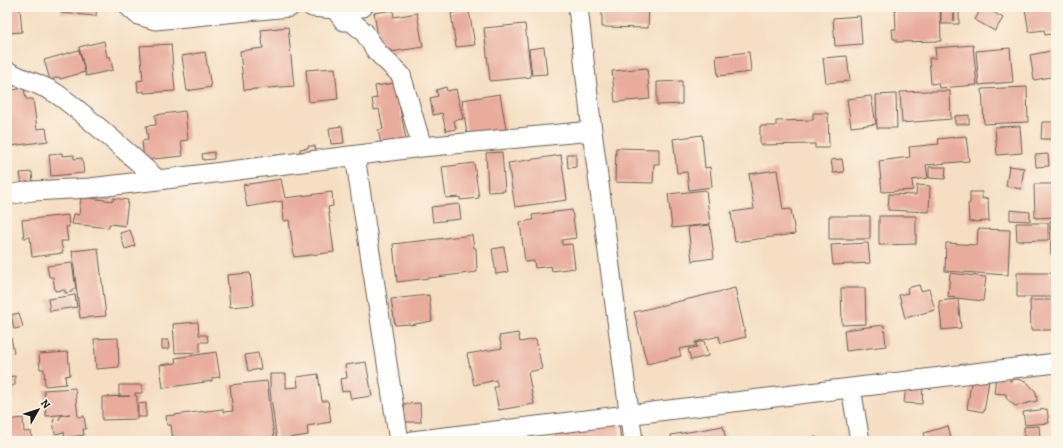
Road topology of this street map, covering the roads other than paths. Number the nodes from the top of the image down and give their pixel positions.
1 (129, 7) edge
2 (290, 7) edge
3 (312, 7) edge
4 (363, 7) edge
5 (578, 7) edge
6 (335, 9) junction
7 (7, 71) edge
8 (592, 131) junction
9 (422, 147) junction
10 (355, 156) junction
11 (158, 180) junction
12 (7, 195) edge
13 (1056, 363) edge
14 (851, 388) junction
15 (630, 415) junction
16 (399, 441) edge
17 (412, 441) edge
18 (633, 441) edge
19 (860, 441) edge

1 - 2 street
3 - 6 street
4 - 6 street
5 - 8 street
6 - 9 street
7 - 11 street
8 - 9 street
8 - 15 street
9 - 10 street
10 - 11 street
10 - 16 street
11 - 12 street
13 - 14 street
14 - 15 street
14 - 19 street
15 - 17 street
15 - 18 street

